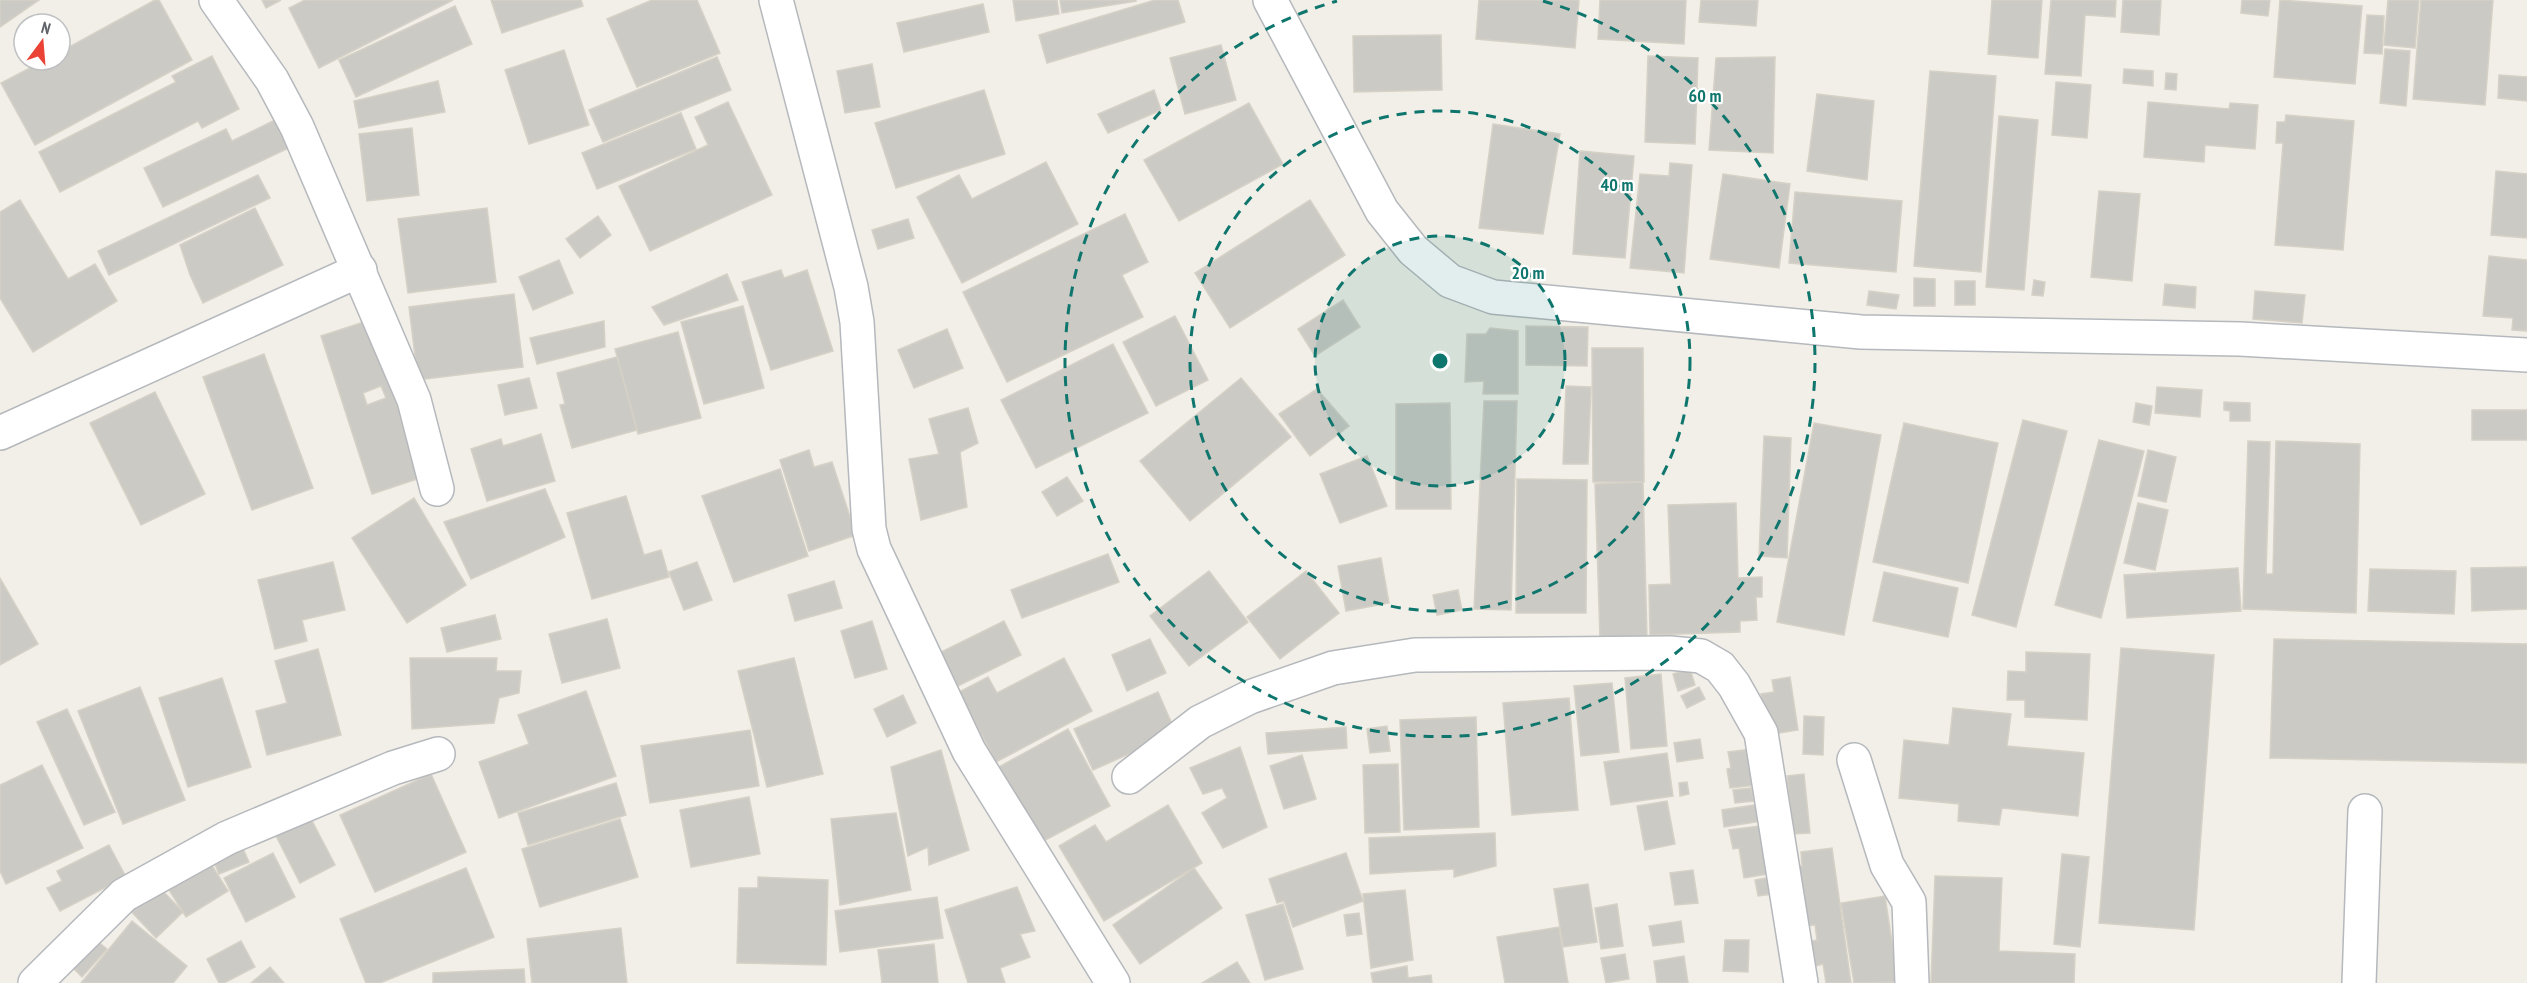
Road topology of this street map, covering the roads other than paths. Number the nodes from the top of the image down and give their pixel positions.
1 (216, 0) edge
2 (776, 0) edge
3 (1270, 0) edge
4 (360, 270) junction
5 (2527, 355) edge
6 (0, 433) edge
7 (437, 489) dead end
8 (438, 754) dead end
9 (1854, 760) dead end
10 (1129, 777) dead end
11 (2365, 811) dead end
12 (35, 983) edge
13 (1113, 983) edge
14 (1801, 983) edge
15 (1912, 983) edge
16 (2358, 983) edge

1 - 4 street
2 - 13 street
3 - 5 street
4 - 6 street
4 - 7 street
8 - 12 street
9 - 15 street
10 - 14 street
11 - 16 street

